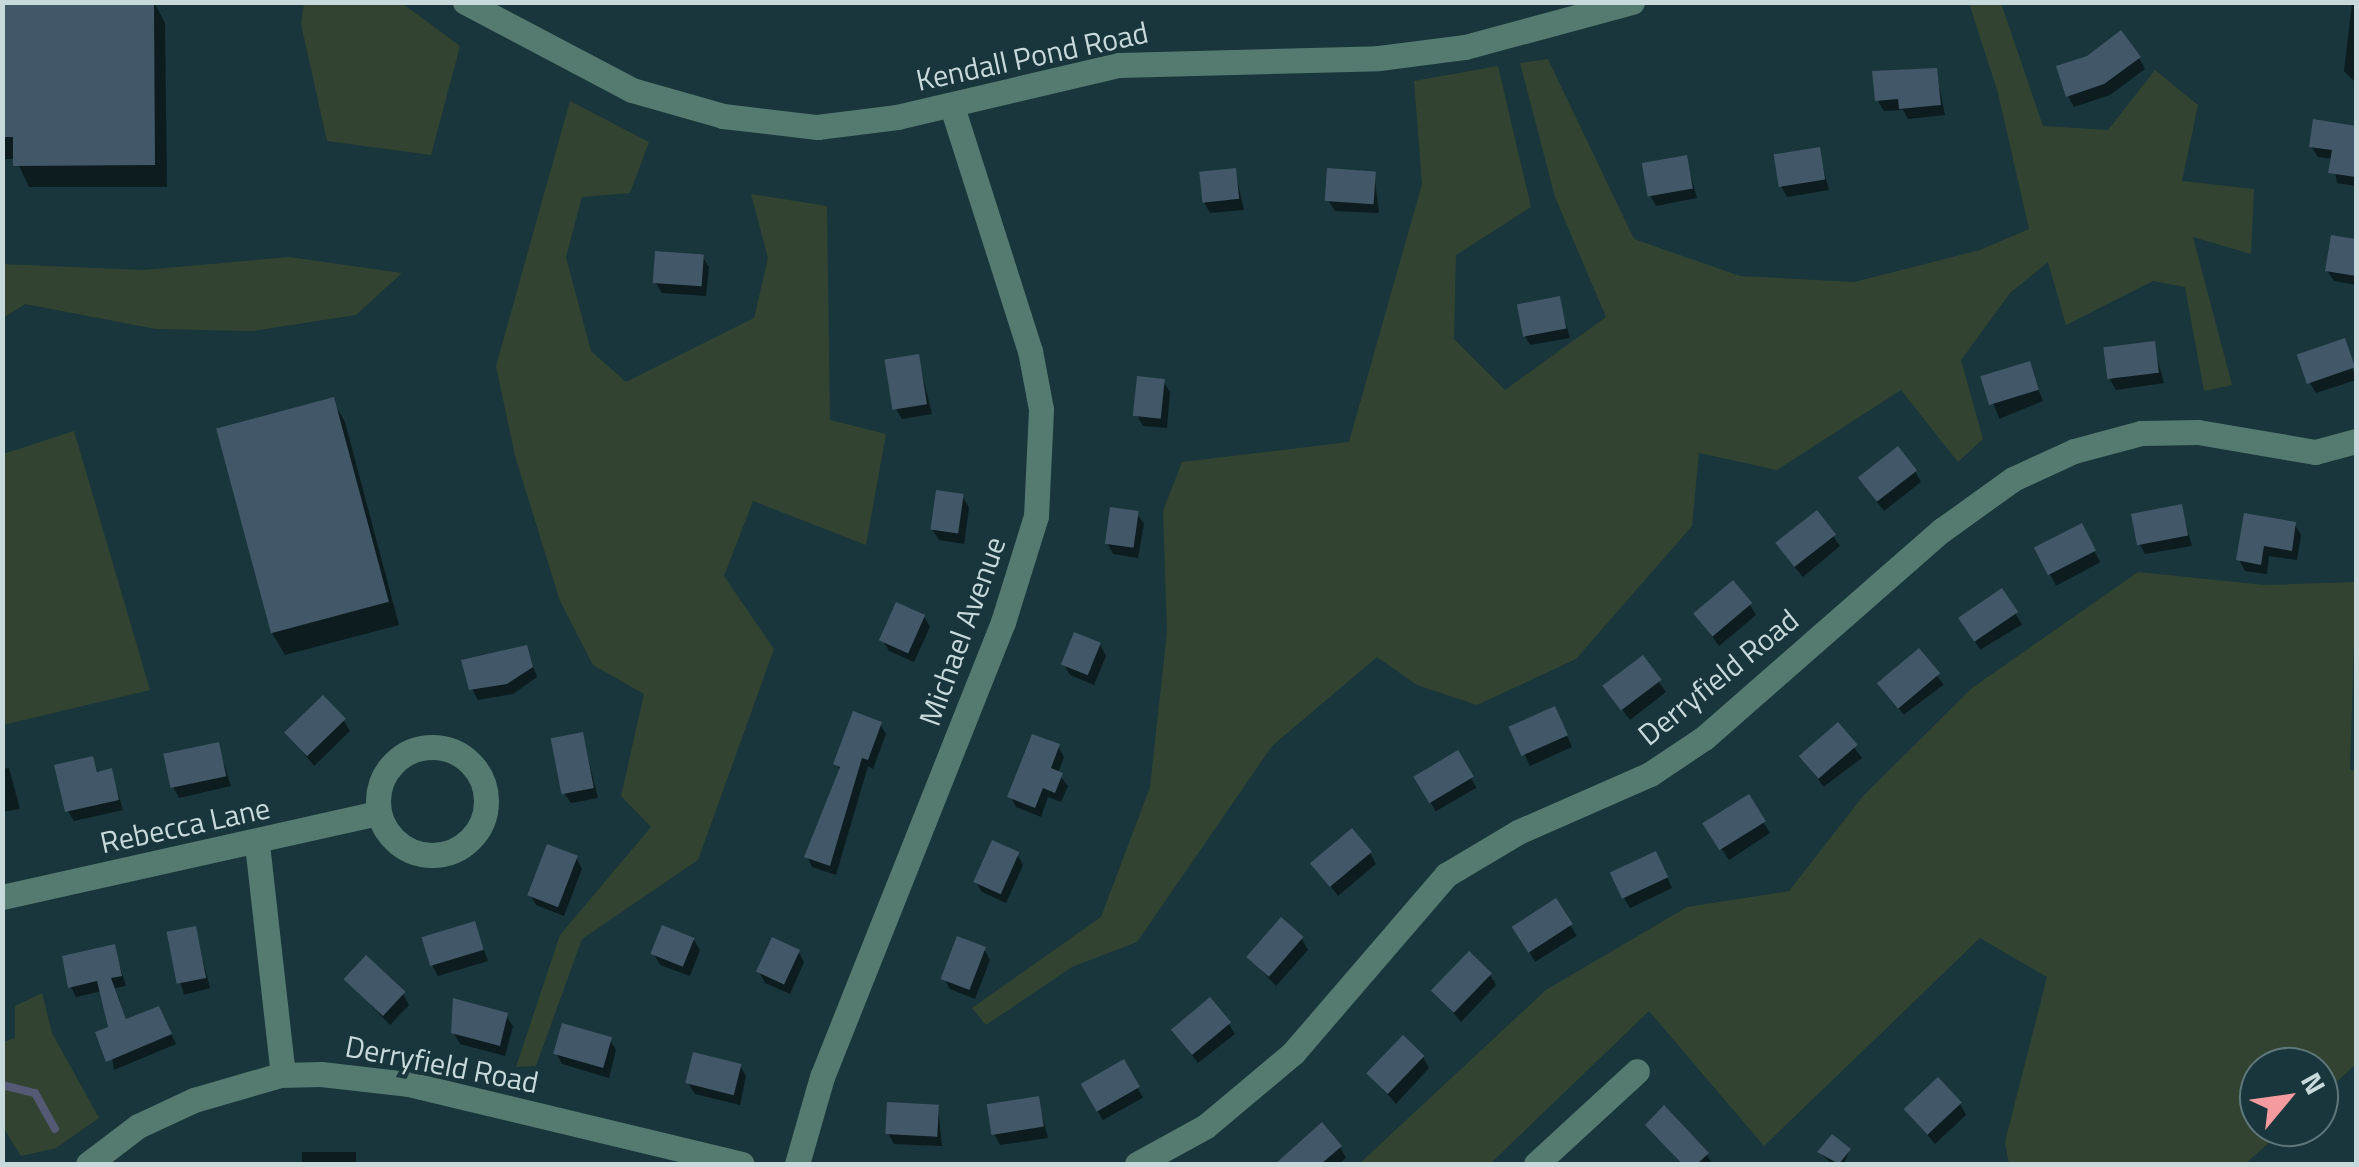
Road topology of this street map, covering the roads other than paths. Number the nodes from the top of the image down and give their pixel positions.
1 (465, 2) edge
2 (1632, 2) edge
3 (952, 106) junction
4 (2356, 441) edge
5 (379, 813) junction
6 (257, 844) junction
7 (2, 897) edge
8 (1638, 1070) dead end
9 (284, 1074) junction
10 (88, 1164) edge
11 (741, 1164) edge
12 (797, 1164) edge
13 (1137, 1164) edge
14 (1536, 1164) edge

1 - 3 street, Kendall Pond Road
2 - 3 street, Kendall Pond Road
3 - 12 street, Michael Avenue
4 - 13 street, Derryfield Road
5 - 5 street
5 - 6 street, Rebecca Lane
6 - 7 street, Rebecca Lane
6 - 9 street
8 - 14 street
9 - 10 street, Derryfield Road
9 - 11 street, Derryfield Road

